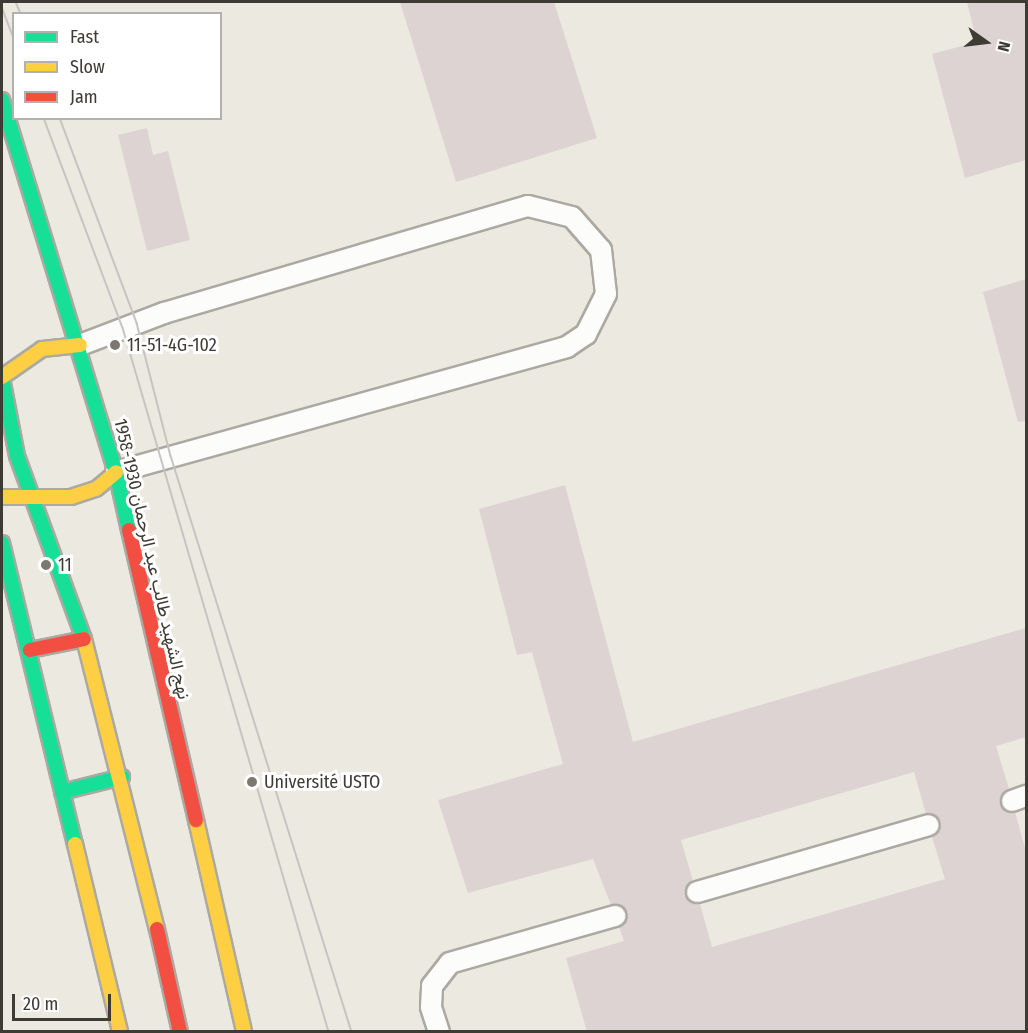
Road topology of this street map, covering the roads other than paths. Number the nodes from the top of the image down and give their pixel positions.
1 (2, 100) edge
2 (80, 345) junction
3 (2, 378) edge
4 (116, 472) junction
5 (32, 496) junction
6 (2, 497) edge
7 (2, 543) edge
8 (84, 639) junction
9 (30, 650) junction
10 (122, 777) junction
11 (62, 792) junction
12 (929, 825) dead end
13 (697, 892) dead end
14 (615, 916) dead end
15 (120, 1032) edge
16 (180, 1032) edge
17 (244, 1032) edge
18 (439, 1032) edge

1 - 2 main road, نهج الشهيد طالب عبد الرحمان 1930-1958
2 - 3 main road
2 - 4 main road, نهج الشهيد طالب عبد الرحمان 1930-1958
2 - 4 lane
3 - 5 main road
4 - 5 main road
4 - 17 main road, نهج الشهيد طالب عبد الرحمان 1930-1958
5 - 6 main road
5 - 8 main road
7 - 9 main road
8 - 9 main road
8 - 10 main road
9 - 11 main road
10 - 11 main road
10 - 16 main road
11 - 15 main road
12 - 13 lane
14 - 18 lane

